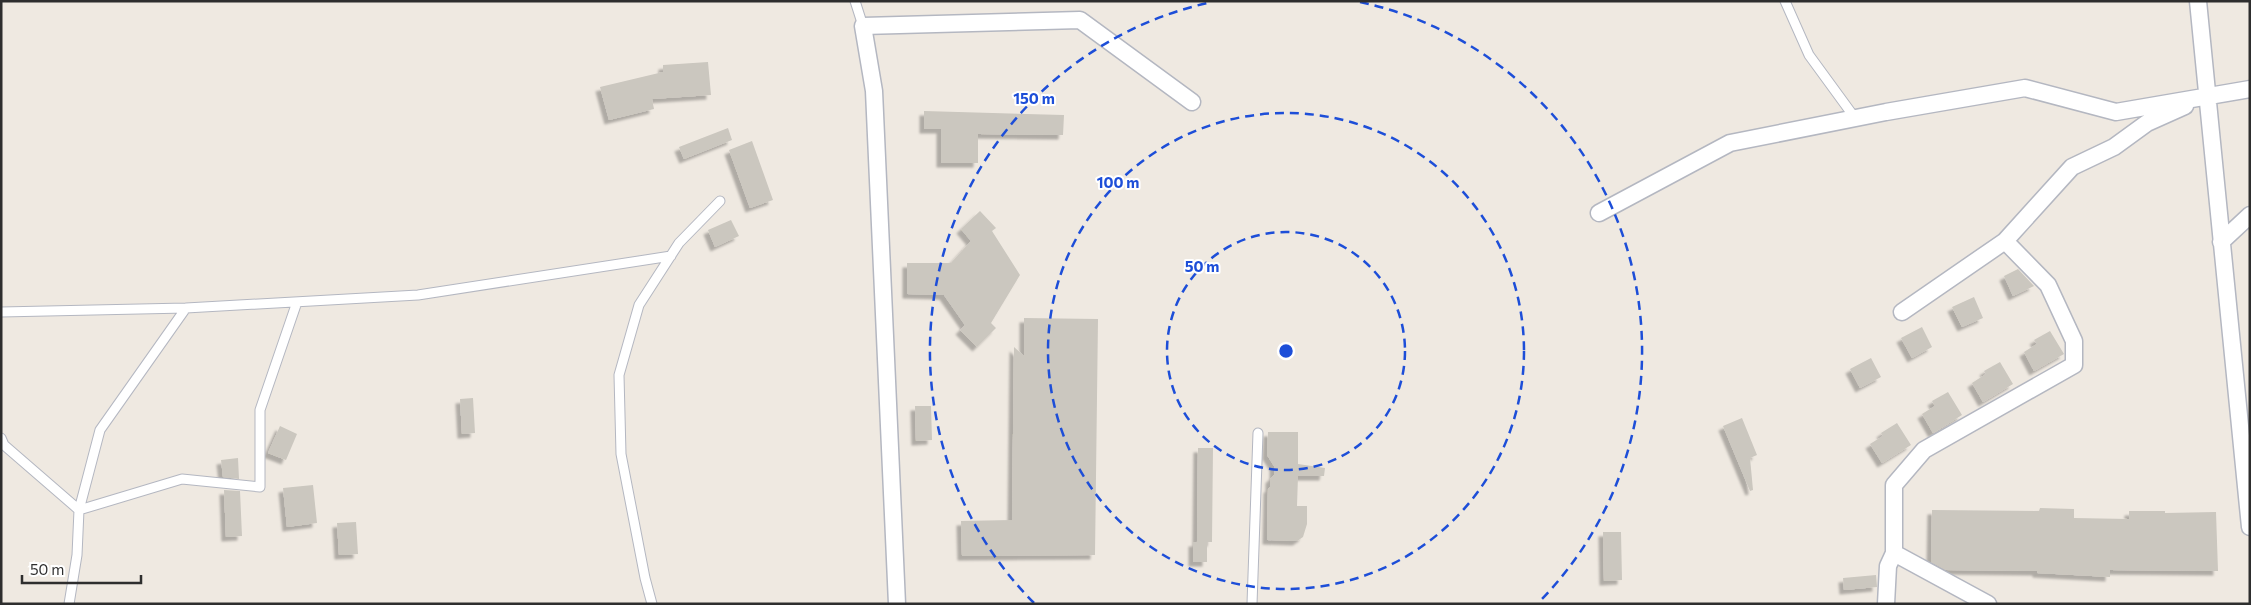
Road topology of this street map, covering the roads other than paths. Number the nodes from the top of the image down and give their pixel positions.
1 (855, 1) edge
2 (1785, 1) edge
3 (2198, 1) edge
4 (863, 26) junction
5 (2250, 89) edge
6 (2207, 95) junction
7 (1192, 102) dead end
8 (1855, 118) junction
9 (720, 201) dead end
10 (1599, 213) dead end
11 (2250, 215) edge
12 (2005, 241) junction
13 (2222, 242) junction
14 (671, 256) junction
15 (297, 302) junction
16 (186, 308) junction
17 (1, 312) edge
18 (1902, 312) dead end
19 (1258, 433) dead end
20 (1, 438) edge
21 (79, 510) junction
22 (2250, 527) edge
23 (1894, 553) junction
24 (70, 604) edge
25 (652, 604) edge
26 (897, 604) edge
27 (1252, 604) edge
28 (1886, 604) edge
29 (1988, 604) edge

1 - 4 lane
2 - 8 lane
3 - 6 street
4 - 7 street
4 - 26 street
5 - 6 street
6 - 8 street
6 - 12 street
6 - 13 street
8 - 10 street
9 - 14 lane
11 - 13 street
12 - 18 street
12 - 23 street
13 - 22 street
14 - 15 lane
14 - 25 lane
15 - 16 lane
15 - 21 lane
16 - 17 lane
16 - 21 lane
19 - 27 lane
20 - 21 lane
21 - 24 lane
23 - 28 street
23 - 29 street

